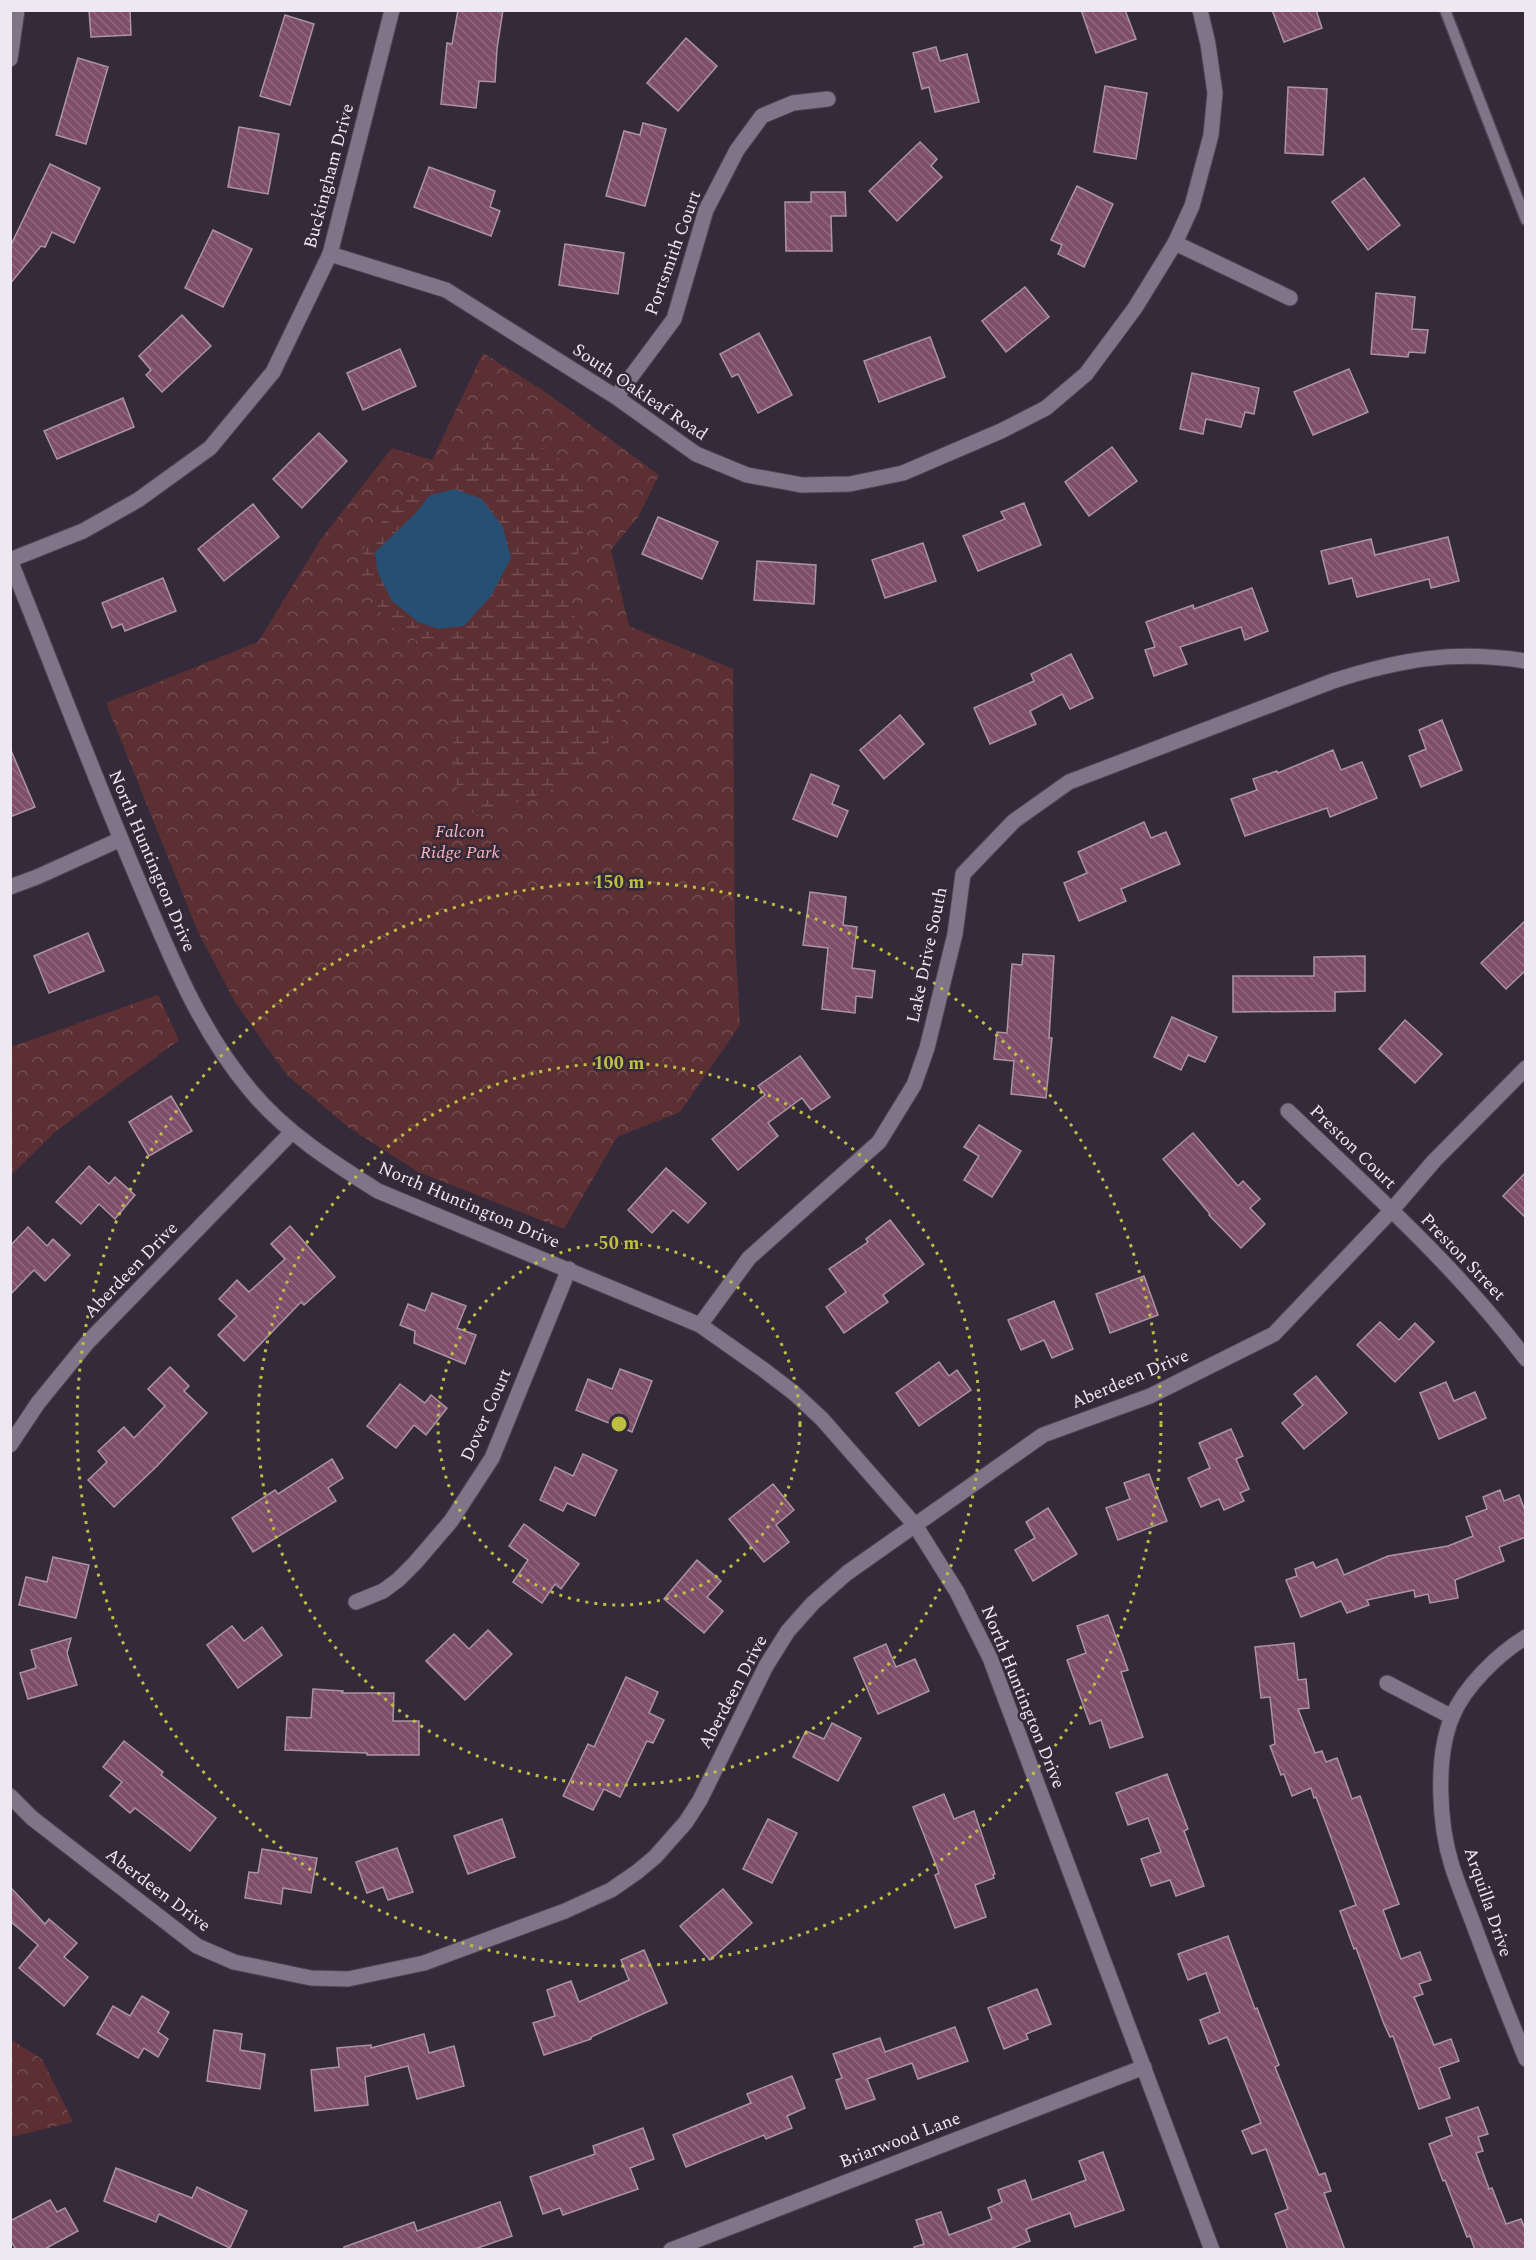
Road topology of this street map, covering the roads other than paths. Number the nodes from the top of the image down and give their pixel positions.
1 (17, 10) edge
2 (392, 10) edge
3 (1200, 10) edge
4 (1445, 10) edge
5 (10, 58) edge
6 (828, 99) dead end
7 (1526, 220) edge
8 (1175, 243) junction
9 (330, 254) junction
10 (1290, 298) dead end
11 (616, 397) junction
12 (10, 560) edge
13 (1526, 661) edge
14 (121, 839) junction
15 (10, 887) edge
16 (1526, 1068) edge
17 (1288, 1111) dead end
18 (292, 1132) junction
19 (1391, 1211) junction
20 (569, 1269) junction
21 (700, 1325) junction
22 (1526, 1359) edge
23 (10, 1445) edge
24 (915, 1525) junction
25 (356, 1602) dead end
26 (1526, 1637) edge
27 (1387, 1683) dead end
28 (1452, 1717) junction
29 (10, 1796) edge
30 (1526, 2059) edge
31 (1144, 2067) junction
32 (671, 2250) edge
33 (1212, 2250) edge

1 - 5 street
2 - 9 street, Buckingham Drive
3 - 8 street, South Oakleaf Road
4 - 7 lane
6 - 11 street, Portsmith Court
8 - 10 street
8 - 11 street, South Oakleaf Road
9 - 11 street, South Oakleaf Road
9 - 12 street, Buckingham Drive
12 - 14 street, North Huntington Drive
13 - 21 street, Lake Drive South
14 - 15 street
14 - 18 street, North Huntington Drive
16 - 19 street, Aberdeen Drive
17 - 19 street, Preston Court
18 - 20 street, North Huntington Drive
18 - 23 street, Aberdeen Drive
19 - 22 street, Preston Street
19 - 24 street, Aberdeen Drive
20 - 21 street, North Huntington Drive
20 - 25 street, Dover Court
21 - 24 street, North Huntington Drive
24 - 29 street, Aberdeen Drive
24 - 31 street, North Huntington Drive
26 - 28 street, Arquilla Drive
27 - 28 street
28 - 30 street, Arquilla Drive
31 - 32 street, Briarwood Lane
31 - 33 street, North Huntington Drive

